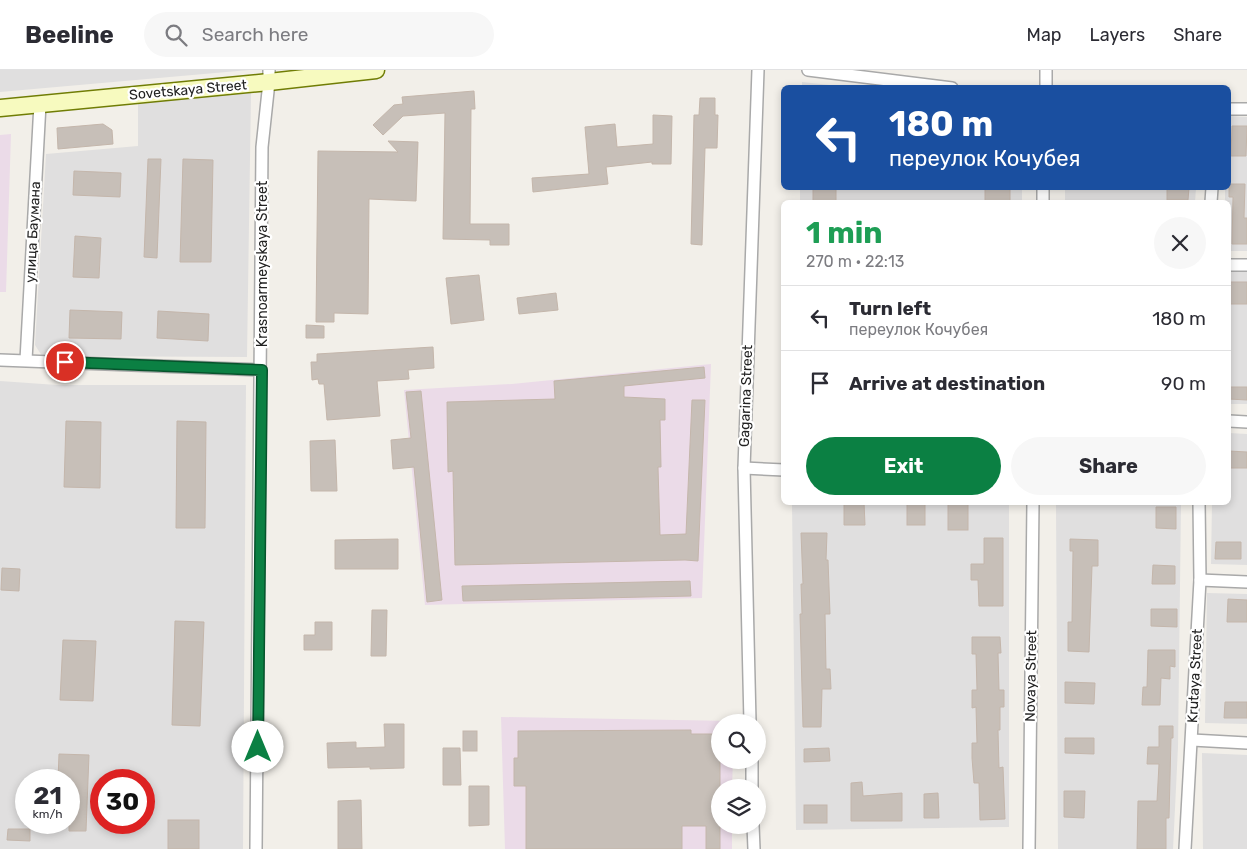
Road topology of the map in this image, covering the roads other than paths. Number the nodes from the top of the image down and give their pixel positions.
1 (376, 70) edge
2 (758, 70) edge
3 (808, 70) edge
4 (1046, 70) edge
5 (269, 76) edge
6 (928, 85) edge
7 (1046, 85) edge
8 (40, 104) junction
9 (0, 108) edge
10 (1231, 108) edge
11 (1247, 110) edge
12 (1231, 264) edge
13 (1247, 265) edge
14 (0, 360) edge
15 (26, 360) junction
16 (262, 370) junction
17 (1231, 421) edge
18 (1247, 422) edge
19 (744, 468) junction
20 (781, 470) edge
21 (1033, 505) edge
22 (1199, 505) edge
23 (1200, 580) junction
24 (1247, 582) edge
25 (750, 714) edge
26 (1192, 740) junction
27 (1247, 743) edge
28 (754, 834) edge
29 (256, 849) edge
30 (754, 849) edge
31 (1029, 849) edge
32 (1185, 849) edge

1 - 5 street, Sovetskaya Street
2 - 19 street, Gagarina Street
3 - 6 street
4 - 7 street
5 - 8 street, Sovetskaya Street
5 - 16 street, Krasnoarmeyskaya Street
8 - 9 street, Sovetskaya Street
8 - 15 street, улица Баумана
10 - 11 street
12 - 13 street
14 - 15 street
15 - 16 street
16 - 29 street, Krasnoarmeyskaya Street
17 - 18 street
19 - 20 street
19 - 25 street, Gagarina Street
21 - 31 street, Novaya Street
22 - 23 street, Krutaya Street
23 - 24 street
23 - 26 street, Krutaya Street
26 - 27 street
26 - 32 street, Krutaya Street
28 - 30 street

